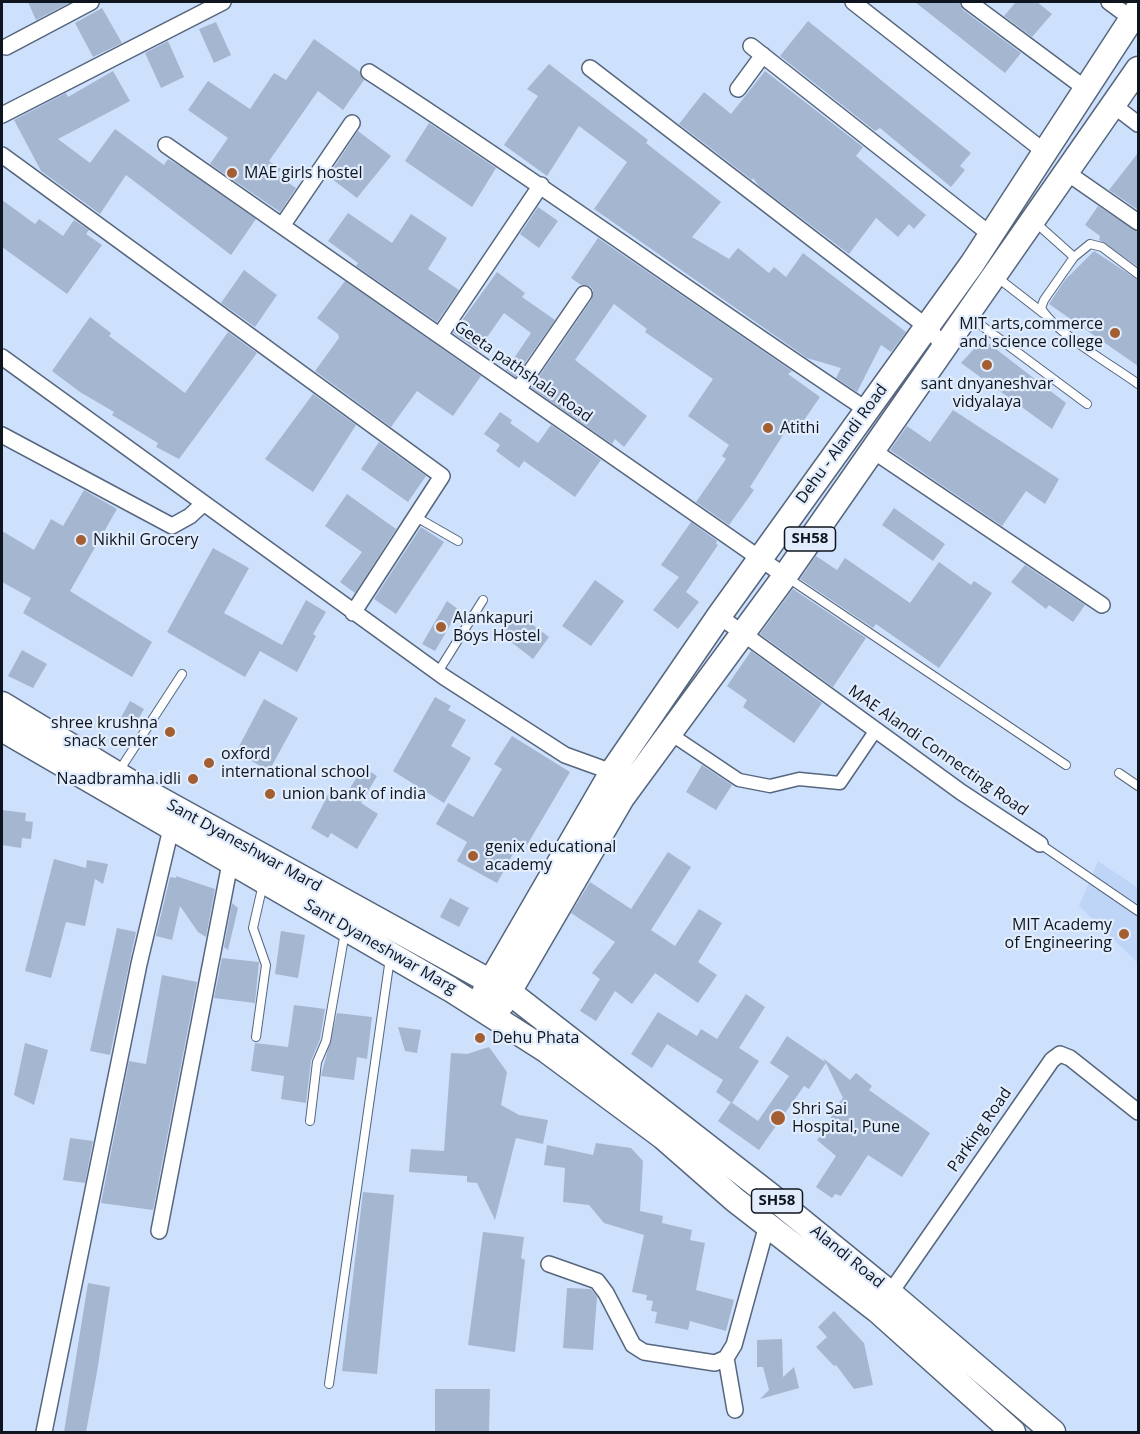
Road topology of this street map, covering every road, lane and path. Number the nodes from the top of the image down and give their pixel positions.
1 (91, 2) edge
2 (224, 2) edge
3 (853, 2) edge
4 (969, 2) edge
5 (1109, 2) edge
6 (1135, 14) edge
7 (6, 47) dead end
8 (590, 68) dead end
9 (1138, 69) edge
10 (369, 72) dead end
11 (738, 89) dead end
12 (1086, 89) junction
13 (1113, 105) junction
14 (2, 115) edge
15 (352, 123) dead end
16 (1138, 124) edge
17 (166, 145) dead end
18 (1046, 152) junction
19 (2, 155) edge
20 (1066, 172) junction
21 (541, 185) junction
22 (1032, 220) junction
23 (1138, 222) edge
24 (282, 226) junction
25 (991, 235) junction
26 (1074, 257) junction
27 (1138, 274) edge
28 (994, 275) junction
29 (584, 294) dead end
30 (966, 314) junction
31 (1045, 315) junction
32 (927, 327) junction
33 (440, 335) junction
34 (944, 346) junction
35 (2, 357) edge
36 (1138, 384) edge
37 (518, 390) junction
38 (1087, 404) dead end
39 (867, 410) junction
40 (2, 435) edge
41 (872, 450) junction
42 (203, 504) junction
43 (416, 517) junction
44 (458, 541) dead end
45 (759, 560) junction
46 (785, 576) junction
47 (483, 600) dead end
48 (1102, 605) dead end
49 (353, 613) junction
50 (719, 616) junction
51 (742, 632) junction
52 (438, 672) junction
53 (182, 674) dead end
54 (2, 704) edge
55 (18, 730) edge
56 (876, 730) junction
57 (669, 733) junction
58 (1066, 765) dead end
59 (612, 772) junction
60 (1119, 773) dead end
61 (117, 774) junction
62 (1138, 786) edge
63 (174, 817) junction
64 (1040, 844) joint
65 (233, 851) junction
66 (264, 879) junction
67 (297, 887) junction
68 (1138, 911) edge
69 (350, 918) junction
70 (391, 954) junction
71 (500, 986) junction
72 (486, 1010) junction
73 (256, 1036) dead end
74 (1138, 1112) edge
75 (310, 1121) dead end
76 (767, 1225) junction
77 (159, 1231) dead end
78 (549, 1264) dead end
79 (884, 1302) junction
80 (726, 1358) junction
81 (329, 1384) dead end
82 (735, 1410) dead end
83 (44, 1432) edge
84 (1013, 1432) edge
85 (1053, 1432) edge

1 - 7 street
2 - 14 street
3 - 18 street
4 - 12 street
5 - 6 street
6 - 12 main road, Dehu - Alandi Road / SH58
8 - 32 street
9 - 13 main road, Dehu - Alandi Road / SH58
10 - 21 street
11 - 25 street
12 - 18 main road, Dehu - Alandi Road / SH58
13 - 16 street
13 - 20 main road, Dehu - Alandi Road / SH58
15 - 24 street
17 - 24 street, Geeta pathshala Road
18 - 25 main road, Dehu - Alandi Road / SH58
19 - 43 street
20 - 22 main road, Dehu - Alandi Road / SH58
20 - 23 street
21 - 33 street
21 - 39 street
22 - 26 lane
22 - 28 main road, Dehu - Alandi Road / SH58
24 - 33 street, Geeta pathshala Road
25 - 32 main road, Dehu - Alandi Road / SH58
26 - 27 lane
26 - 31 lane
28 - 30 main road, Dehu - Alandi Road / SH58
28 - 31 lane
29 - 37 street
30 - 34 main road, Dehu - Alandi Road / SH58
30 - 38 lane
31 - 36 lane
32 - 34 street
32 - 39 main road, Dehu - Alandi Road / SH58
33 - 37 street, Geeta pathshala Road
34 - 41 main road, Dehu - Alandi Road / SH58
35 - 42 street
37 - 45 street, Geeta pathshala Road
39 - 45 main road, Dehu - Alandi Road / SH58
40 - 42 street
41 - 46 main road, Dehu - Alandi Road / SH58
41 - 48 street
42 - 49 street
43 - 44 lane
43 - 49 street
45 - 46 street, Geeta pathshala Road
45 - 50 main road, Dehu - Alandi Road / SH58
46 - 51 main road, Dehu - Alandi Road / SH58
46 - 58 lane
47 - 52 lane
49 - 52 street
50 - 51 street, MAE Alandi Connecting Road
50 - 59 main road, Dehu - Alandi Road / SH58
51 - 56 street, MAE Alandi Connecting Road
51 - 57 main road, Dehu - Alandi Road / SH58
52 - 59 street
53 - 61 lane
54 - 55 main road, Sant Dyaneshwar Mard
55 - 61 main road, Sant Dyaneshwar Mard
55 - 63 main road, Sant Dyaneshwar Marg
56 - 57 street
56 - 64 street, MAE Alandi Connecting Road
57 - 71 main road, Dehu - Alandi Road / SH58
59 - 71 main road, Dehu - Alandi Road / SH58
60 - 62 lane
61 - 63 main road, Sant Dyaneshwar Mard
63 - 65 main road, Sant Dyaneshwar Marg
63 - 83 street
64 - 68 lane, MAE Alandi Connecting Road
65 - 66 main road, Sant Dyaneshwar Marg
65 - 67 main road, Sant Dyaneshwar Mard
65 - 77 street
66 - 67 main road, Sant Dyaneshwar Marg
66 - 73 lane
67 - 69 main road, Sant Dyaneshwar Marg
69 - 70 main road, Sant Dyaneshwar Marg
69 - 71 main road
69 - 75 lane
70 - 72 main road, Sant Dyaneshwar Marg
70 - 81 lane
71 - 72 main road, Dehu - Alandi Road / SH58
71 - 79 main road, Alandi Road / SH58
72 - 76 main road, SH58
74 - 79 street, Parking Road
76 - 79 main road, SH58
76 - 80 street
78 - 80 street
79 - 84 main road, SH58
79 - 85 main road, Alandi Road / SH58
80 - 82 street

